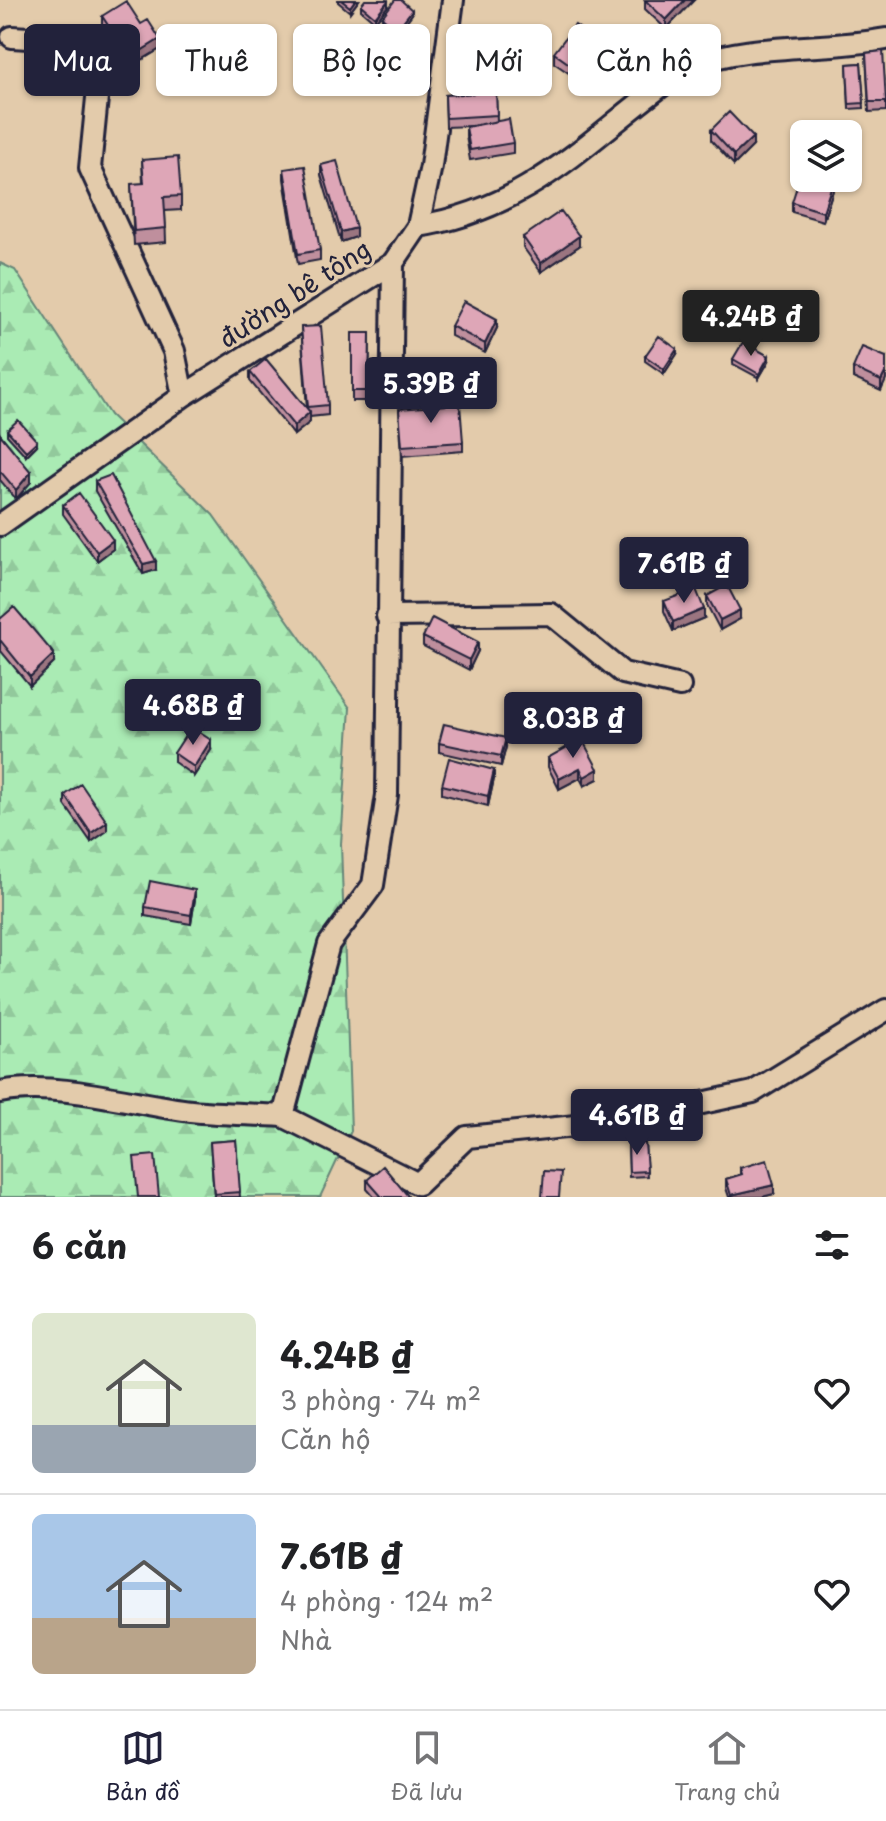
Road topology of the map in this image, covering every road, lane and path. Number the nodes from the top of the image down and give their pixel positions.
1 (453, 0) edge
2 (12, 37) dead end
3 (886, 39) edge
4 (418, 226) junction
5 (393, 263) junction
6 (183, 396) junction
7 (0, 525) edge
8 (387, 616) junction
9 (680, 686) dead end
10 (886, 1010) edge
11 (0, 1092) edge
12 (283, 1116) junction

1 - 4 street, đường bê tông
2 - 6 street
3 - 4 street
4 - 5 street, đường bê tông
5 - 6 street, đường bê tông
5 - 8 street
6 - 7 street, đường bê tông
8 - 9 street
8 - 12 street
10 - 12 street
11 - 12 street

